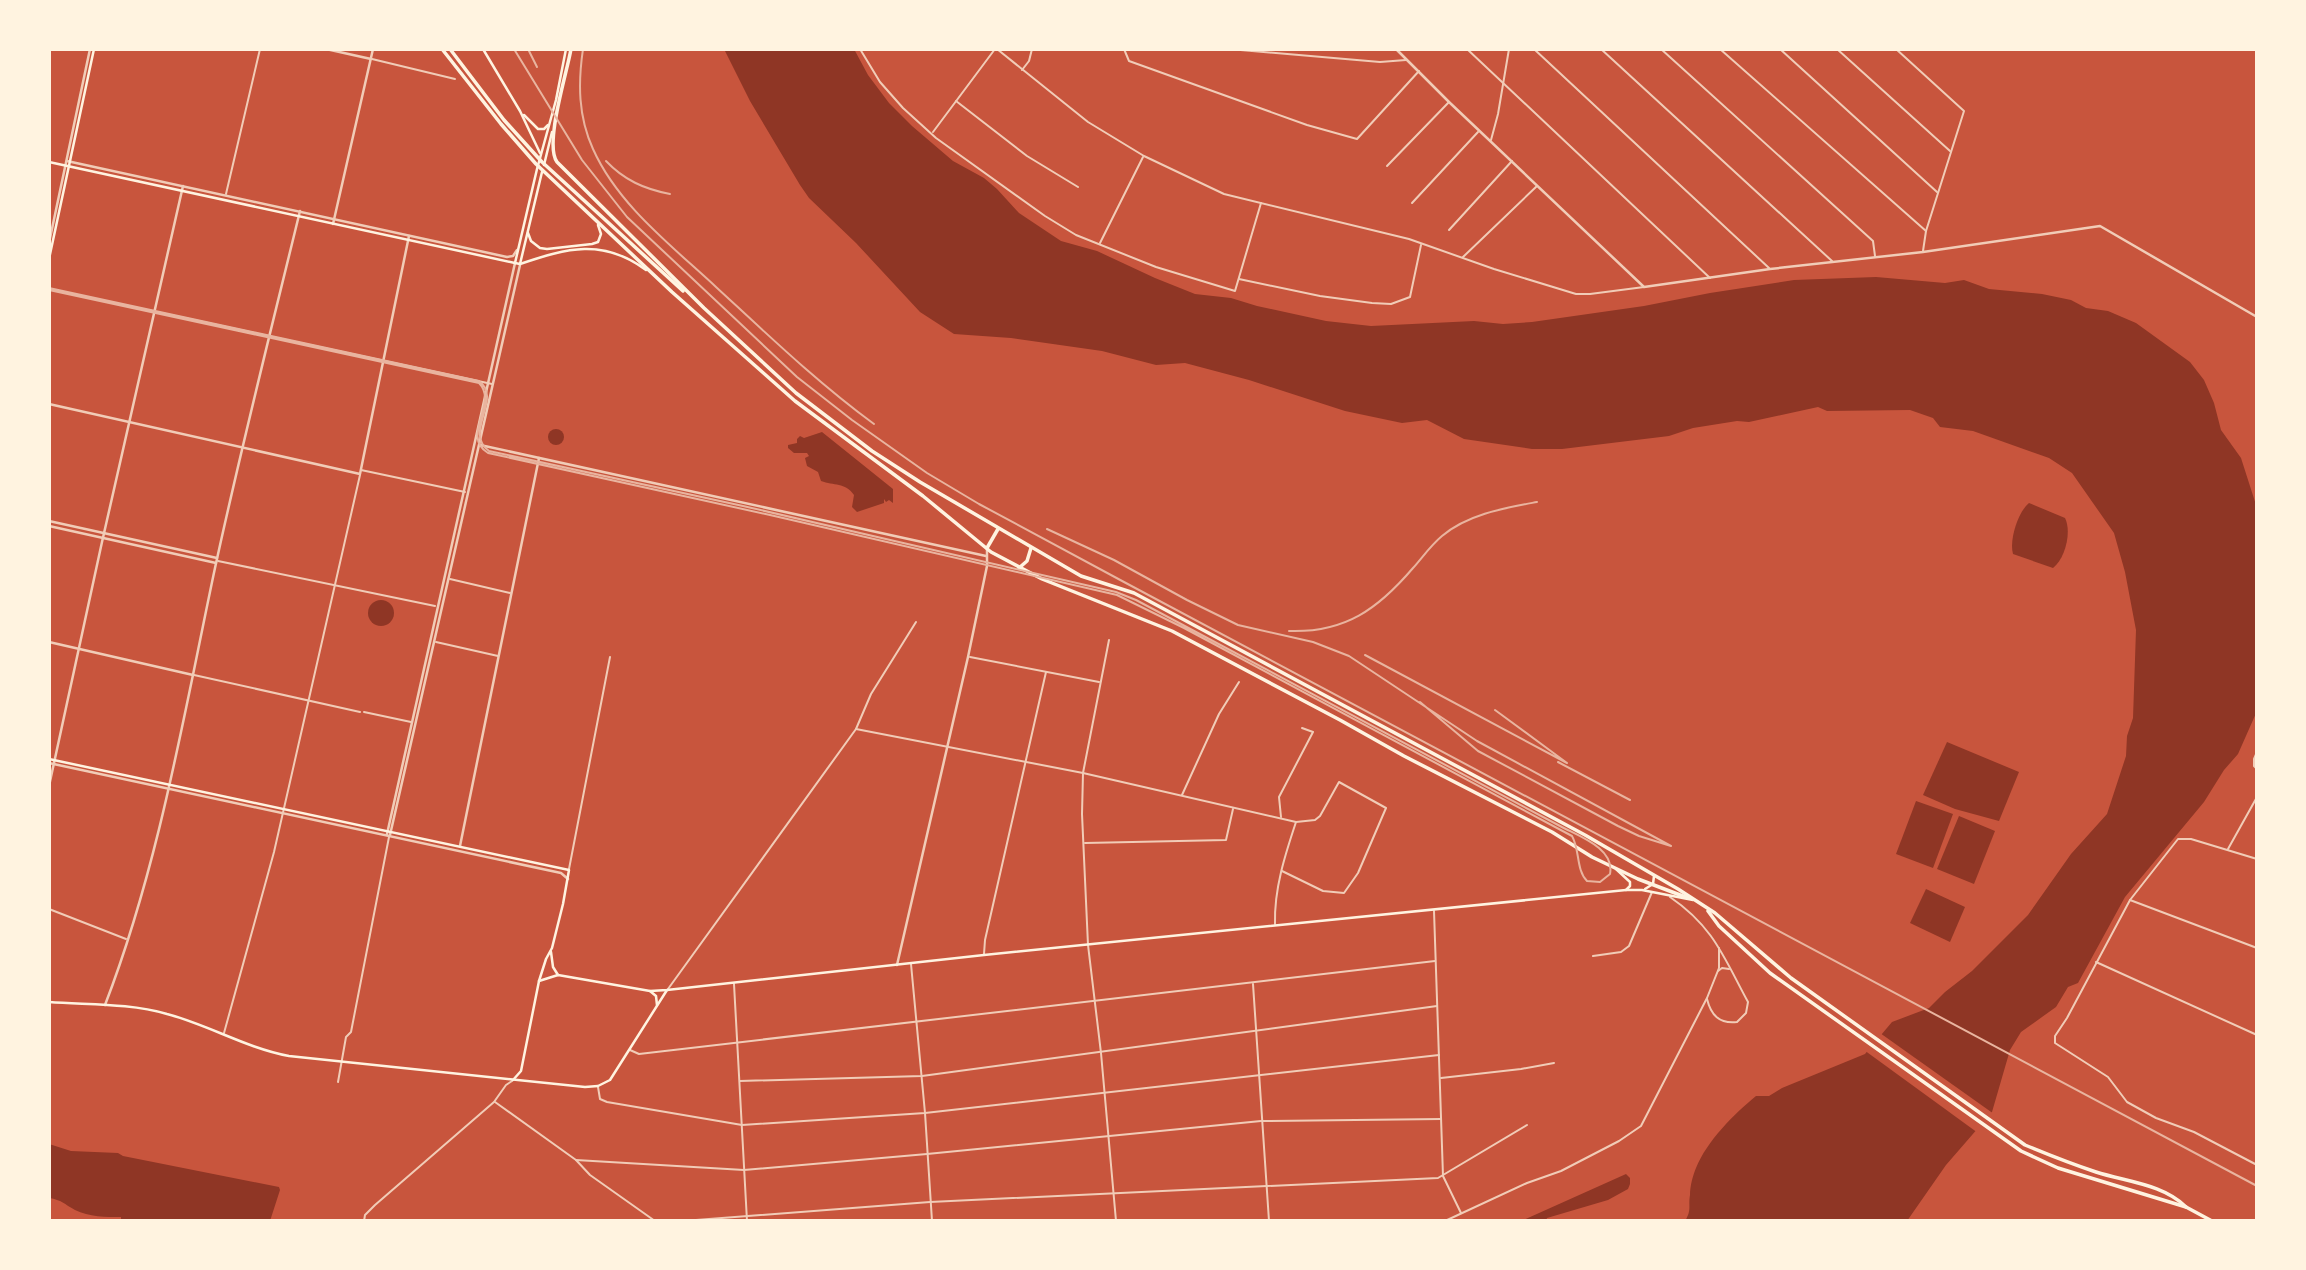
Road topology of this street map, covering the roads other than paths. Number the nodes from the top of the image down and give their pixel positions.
1 (92, 49) edge
2 (260, 49) edge
3 (326, 49) edge
4 (373, 49) edge
5 (442, 49) edge
6 (450, 49) edge
7 (483, 49) edge
8 (566, 49) edge
9 (571, 49) edge
10 (860, 49) edge
11 (996, 49) edge
12 (1032, 49) edge
13 (1124, 49) edge
14 (1229, 49) edge
15 (1396, 49) edge
16 (1467, 49) edge
17 (1509, 49) edge
18 (1534, 49) edge
19 (1601, 49) edge
20 (1661, 49) edge
21 (1720, 49) edge
22 (1780, 49) edge
23 (1837, 49) edge
24 (1896, 49) edge
25 (370, 59) junction
26 (1407, 60) junction
27 (1022, 71) junction
28 (1419, 71) junction
29 (455, 79) dead end
30 (1503, 83) junction
31 (956, 101) junction
32 (1449, 102) junction
33 (520, 111) junction
34 (550, 119) junction
35 (1480, 130) junction
36 (552, 132) junction
37 (932, 133) junction
38 (1491, 141) junction
39 (1951, 152) junction
40 (541, 155) junction
41 (1144, 156) junction
42 (1512, 160) junction
43 (49, 162) edge
44 (68, 164) junction
45 (1387, 166) dead end
46 (1538, 185) junction
47 (1078, 187) dead end
48 (183, 188) junction
49 (1937, 193) junction
50 (225, 195) junction
51 (224, 200) junction
52 (1262, 202) junction
53 (1412, 203) dead end
54 (300, 211) junction
55 (299, 216) junction
56 (334, 219) junction
57 (594, 219) junction
58 (333, 224) junction
59 (1449, 230) dead end
60 (528, 231) junction
61 (1926, 231) junction
62 (410, 236) junction
63 (408, 241) junction
64 (49, 243) edge
65 (520, 244) junction
66 (1099, 244) junction
67 (1422, 244) junction
68 (1923, 251) junction
69 (1875, 257) junction
70 (1462, 258) junction
71 (49, 259) edge
72 (1833, 262) junction
73 (518, 263) junction
74 (1770, 269) junction
75 (1711, 278) junction
76 (1239, 279) junction
77 (660, 280) junction
78 (1644, 287) junction
79 (49, 289) edge
80 (704, 308) junction
81 (155, 313) junction
82 (2257, 317) edge
83 (269, 338) junction
84 (383, 361) junction
85 (488, 384) junction
86 (493, 384) junction
87 (49, 404) edge
88 (129, 423) junction
89 (480, 446) junction
90 (242, 449) junction
91 (539, 458) junction
92 (360, 472) junction
93 (465, 492) junction
94 (49, 523) edge
95 (998, 529) junction
96 (104, 533) junction
97 (103, 538) junction
98 (987, 548) junction
99 (1031, 548) junction
100 (986, 556) junction
101 (217, 561) junction
102 (1020, 568) junction
103 (447, 579) junction
104 (334, 584) junction
105 (510, 593) junction
106 (435, 606) dead end
107 (916, 622) dead end
108 (1109, 640) dead end
109 (433, 641) junction
110 (49, 642) edge
111 (79, 649) junction
112 (498, 656) junction
113 (610, 657) dead end
114 (968, 657) junction
115 (1046, 672) junction
116 (193, 675) junction
117 (1100, 682) junction
118 (1239, 682) dead end
119 (310, 701) junction
120 (413, 723) junction
121 (1302, 728) dead end
122 (856, 729) junction
123 (948, 747) junction
124 (2257, 752) edge
125 (51, 761) edge
126 (1026, 763) junction
127 (2255, 767) edge
128 (1083, 773) junction
129 (49, 786) edge
130 (169, 787) junction
131 (1182, 796) junction
132 (2257, 797) edge
133 (1233, 808) junction
134 (284, 812) junction
135 (1281, 818) junction
136 (1296, 822) junction
137 (389, 832) junction
138 (1083, 843) junction
139 (459, 848) junction
140 (2228, 850) junction
141 (2257, 859) edge
142 (1616, 869) junction
143 (1644, 869) junction
144 (569, 870) junction
145 (1282, 871) junction
146 (1653, 874) junction
147 (568, 879) junction
148 (1638, 879) junction
149 (1653, 884) junction
150 (1626, 890) junction
151 (1642, 890) junction
152 (1652, 891) junction
153 (1667, 895) junction
154 (1693, 900) junction
155 (2130, 900) junction
156 (49, 909) edge
157 (1433, 909) junction
158 (1707, 909) junction
159 (1275, 925) junction
160 (127, 940) junction
161 (1088, 945) junction
162 (2257, 947) edge
163 (1719, 948) junction
164 (551, 952) junction
165 (984, 955) junction
166 (1593, 956) dead end
167 (1435, 961) junction
168 (2096, 962) junction
169 (911, 963) junction
170 (897, 965) junction
171 (1730, 969) junction
172 (1717, 972) junction
173 (558, 975) junction
174 (539, 981) junction
175 (734, 982) junction
176 (1253, 983) junction
177 (650, 990) junction
178 (667, 990) junction
179 (1707, 998) junction
180 (1096, 1001) junction
181 (49, 1002) edge
182 (105, 1005) junction
183 (1437, 1006) junction
184 (656, 1011) junction
185 (917, 1020) junction
186 (1256, 1029) junction
187 (2257, 1035) edge
188 (223, 1036) junction
189 (738, 1041) junction
190 (629, 1050) junction
191 (1101, 1052) junction
192 (1439, 1055) junction
193 (1554, 1063) dead end
194 (922, 1076) junction
195 (1259, 1076) junction
196 (1440, 1079) junction
197 (513, 1080) junction
198 (740, 1081) junction
199 (338, 1082) dead end
200 (598, 1086) junction
201 (1105, 1094) junction
202 (494, 1102) junction
203 (925, 1113) junction
204 (1441, 1119) junction
205 (1261, 1121) junction
206 (742, 1125) junction
207 (1527, 1125) dead end
208 (1110, 1135) junction
209 (927, 1154) junction
210 (576, 1160) junction
211 (2257, 1166) edge
212 (744, 1170) junction
213 (1443, 1176) junction
214 (1266, 1185) junction
215 (1114, 1194) junction
216 (930, 1202) junction
217 (2186, 1207) junction
218 (1461, 1214) junction
219 (746, 1216) junction
220 (364, 1221) edge
221 (655, 1221) edge
222 (683, 1221) edge
223 (747, 1221) edge
224 (932, 1221) edge
225 (1116, 1221) edge
226 (1269, 1221) edge
227 (1445, 1221) edge
228 (2212, 1221) edge

1 - 44 main road
2 - 50 street
3 - 25 street
4 - 25 street
5 - 57 main road
6 - 80 main road
7 - 33 main road
8 - 34 main road
9 - 36 main road
10 - 37 street
11 - 27 street
11 - 31 street
12 - 27 street
13 - 28 street
14 - 26 street
15 - 26 street
16 - 30 street
17 - 30 street
18 - 74 street
19 - 72 street
20 - 69 street
21 - 61 street
22 - 49 street
23 - 39 street
24 - 39 street
25 - 29 street
25 - 56 street
26 - 28 street
27 - 41 street
28 - 32 street
30 - 38 street
30 - 75 street
31 - 37 street
31 - 47 street
32 - 35 street
32 - 45 street
33 - 34 main road
33 - 40 main road
34 - 40 main road
35 - 38 street
35 - 53 street
36 - 60 main road
36 - 80 main road
37 - 66 street
38 - 42 street
39 - 49 street
40 - 65 main road
41 - 52 street
41 - 66 street
42 - 46 street
42 - 59 street
43 - 44 main road
44 - 48 main road
44 - 64 street
44 - 71 main road
46 - 70 street
46 - 78 street
48 - 50 street
48 - 51 main road
48 - 81 street
49 - 61 street
50 - 51 street
50 - 54 street
51 - 55 main road
52 - 67 street
52 - 76 street
54 - 55 street
54 - 56 street
55 - 58 main road
55 - 83 street
56 - 58 street
56 - 62 street
57 - 60 main road
57 - 77 main road
58 - 63 main road
60 - 73 main road
61 - 68 street
62 - 63 street
62 - 65 street
63 - 73 main road
63 - 84 street
65 - 73 main road
66 - 76 street
67 - 70 street
67 - 76 street
68 - 69 street
68 - 82 street
69 - 72 street
70 - 78 street
72 - 74 street
73 - 77 main road
73 - 85 street
73 - 86 street
74 - 75 street
75 - 78 street
77 - 98 main road
79 - 81 street
80 - 95 main road
81 - 83 street
81 - 88 street
83 - 84 street
83 - 90 street
84 - 85 street
84 - 92 street
85 - 86 street
85 - 93 street
86 - 89 street
87 - 88 street
88 - 90 street
88 - 96 street
89 - 91 street
89 - 103 street
90 - 92 street
90 - 101 street
91 - 100 street
91 - 105 street
92 - 93 street
92 - 104 street
93 - 103 street
94 - 96 street
94 - 97 street
95 - 98 main road
95 - 99 main road
96 - 97 street
96 - 101 street
97 - 101 street
97 - 111 street
98 - 100 street
98 - 102 main road
99 - 102 main road
99 - 143 main road
100 - 114 street
101 - 104 street
101 - 116 street
102 - 142 main road
103 - 105 street
103 - 109 street
104 - 106 street
104 - 119 street
105 - 112 street
107 - 122 street
108 - 117 street
109 - 112 street
109 - 120 street
109 - 137 street
110 - 111 street
111 - 116 street
111 - 125 street
112 - 139 street
113 - 144 street
114 - 115 street
114 - 123 street
115 - 117 street
115 - 126 street
116 - 119 street
116 - 130 street
117 - 128 street
118 - 131 street
119 - 120 street
119 - 134 street
120 - 137 street
121 - 135 street
122 - 123 street
122 - 178 street
123 - 126 street
123 - 170 street
124 - 127 street
125 - 129 street
125 - 130 main road
126 - 128 street
126 - 165 street
128 - 131 street
128 - 138 street
130 - 134 main road
130 - 160 street
131 - 133 street
132 - 140 street
133 - 135 street
133 - 138 street
134 - 137 main road
134 - 188 street
135 - 136 street
136 - 145 street
136 - 145 street
137 - 139 main road
137 - 199 street
138 - 161 street
139 - 144 main road
139 - 147 street
140 - 141 street
140 - 155 street
142 - 148 main road
142 - 150 main road
143 - 146 main road
143 - 148 main road
144 - 147 main road
145 - 159 street
146 - 149 main road
146 - 154 main road
147 - 164 main road
148 - 149 main road
149 - 151 main road
149 - 154 main road
150 - 151 main road
150 - 157 main road
151 - 152 main road
152 - 153 main road
152 - 166 street
153 - 154 main road
153 - 163 street
154 - 158 main road
155 - 162 street
155 - 168 street
156 - 160 street
157 - 159 main road
157 - 167 street
158 - 217 main road
158 - 217 main road
159 - 161 main road
160 - 182 street
161 - 165 main road
161 - 180 street
163 - 171 street
163 - 172 street
164 - 173 main road
164 - 174 main road
165 - 169 main road
167 - 176 street
167 - 183 street
168 - 187 street
168 - 211 street
169 - 170 main road
169 - 185 street
170 - 175 main road
171 - 172 street
171 - 179 street
172 - 179 street
173 - 174 main road
173 - 177 main road
174 - 197 main road
175 - 178 main road
175 - 189 street
176 - 180 street
176 - 186 street
177 - 178 main road
177 - 184 main road
178 - 184 main road
179 - 218 street
180 - 185 street
180 - 191 street
181 - 182 main road
182 - 188 main road
183 - 186 street
183 - 192 street
184 - 190 main road
185 - 189 street
185 - 194 street
186 - 191 street
186 - 195 street
188 - 197 main road
189 - 190 street
189 - 198 street
190 - 200 main road
191 - 194 street
191 - 201 street
192 - 195 street
192 - 196 street
193 - 196 street
194 - 198 street
194 - 203 street
195 - 201 street
195 - 205 street
196 - 204 street
197 - 200 main road
197 - 202 street
198 - 206 street
200 - 206 street
201 - 203 street
201 - 208 street
202 - 210 street
202 - 220 street
203 - 206 street
203 - 209 street
204 - 205 street
204 - 213 street
205 - 208 street
205 - 214 street
206 - 212 street
207 - 213 street
208 - 209 street
208 - 215 street
209 - 212 street
209 - 216 street
210 - 212 street
210 - 221 street
212 - 219 street
213 - 214 street
213 - 218 street
214 - 215 street
214 - 226 street
215 - 216 street
215 - 225 street
216 - 219 street
216 - 224 street
217 - 228 main road
218 - 227 street
219 - 222 street
219 - 223 street

